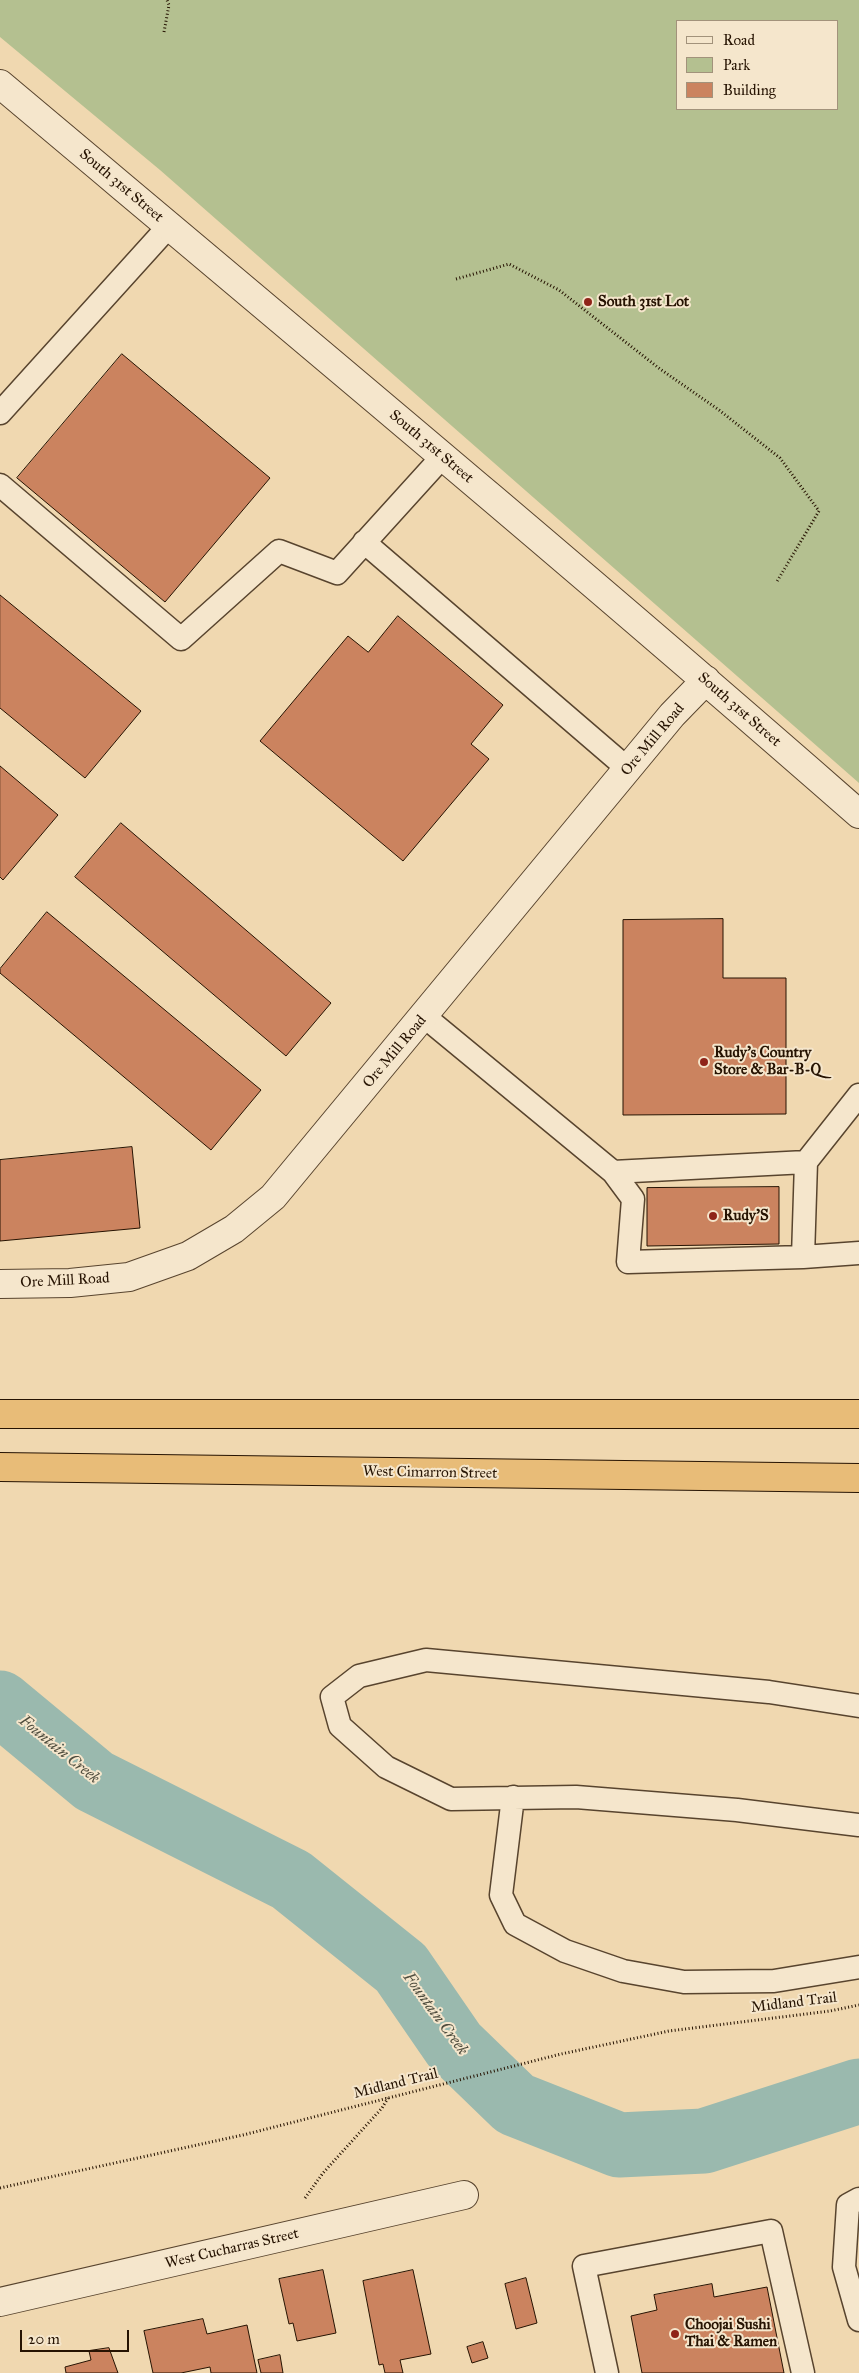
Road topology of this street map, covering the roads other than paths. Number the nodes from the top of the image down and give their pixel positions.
1 (0, 84) edge
2 (169, 226) junction
3 (0, 413) edge
4 (442, 456) junction
5 (0, 485) edge
6 (364, 542) junction
7 (706, 680) junction
8 (628, 769) junction
9 (859, 814) edge
10 (425, 1017) junction
11 (859, 1095) edge
12 (806, 1162) junction
13 (613, 1172) junction
14 (859, 1253) edge
15 (803, 1257) junction
16 (0, 1284) edge
17 (0, 1414) edge
18 (859, 1414) edge
19 (0, 1467) edge
20 (859, 1478) edge
21 (859, 1706) edge
22 (513, 1797) junction
23 (859, 1825) edge
24 (859, 1967) edge
25 (464, 2195) dead end
26 (859, 2199) edge
27 (0, 2302) edge
28 (859, 2320) edge
29 (607, 2373) edge
30 (803, 2373) edge

1 - 2 street, South 31st Street
2 - 3 lane
2 - 4 street, South 31st Street
4 - 6 lane
4 - 7 street, South 31st Street
5 - 6 lane
6 - 8 lane
7 - 8 street, Ore Mill Road
7 - 9 street, South 31st Street
8 - 10 street, Ore Mill Road
10 - 13 lane
10 - 16 street, Ore Mill Road
11 - 12 lane
12 - 13 lane
12 - 15 lane
13 - 15 lane
14 - 15 lane
17 - 18 highway
19 - 20 highway, West Cimarron Street
21 - 22 lane
22 - 23 lane
22 - 24 lane
25 - 27 street, West Cucharras Street
26 - 28 lane
29 - 30 lane

